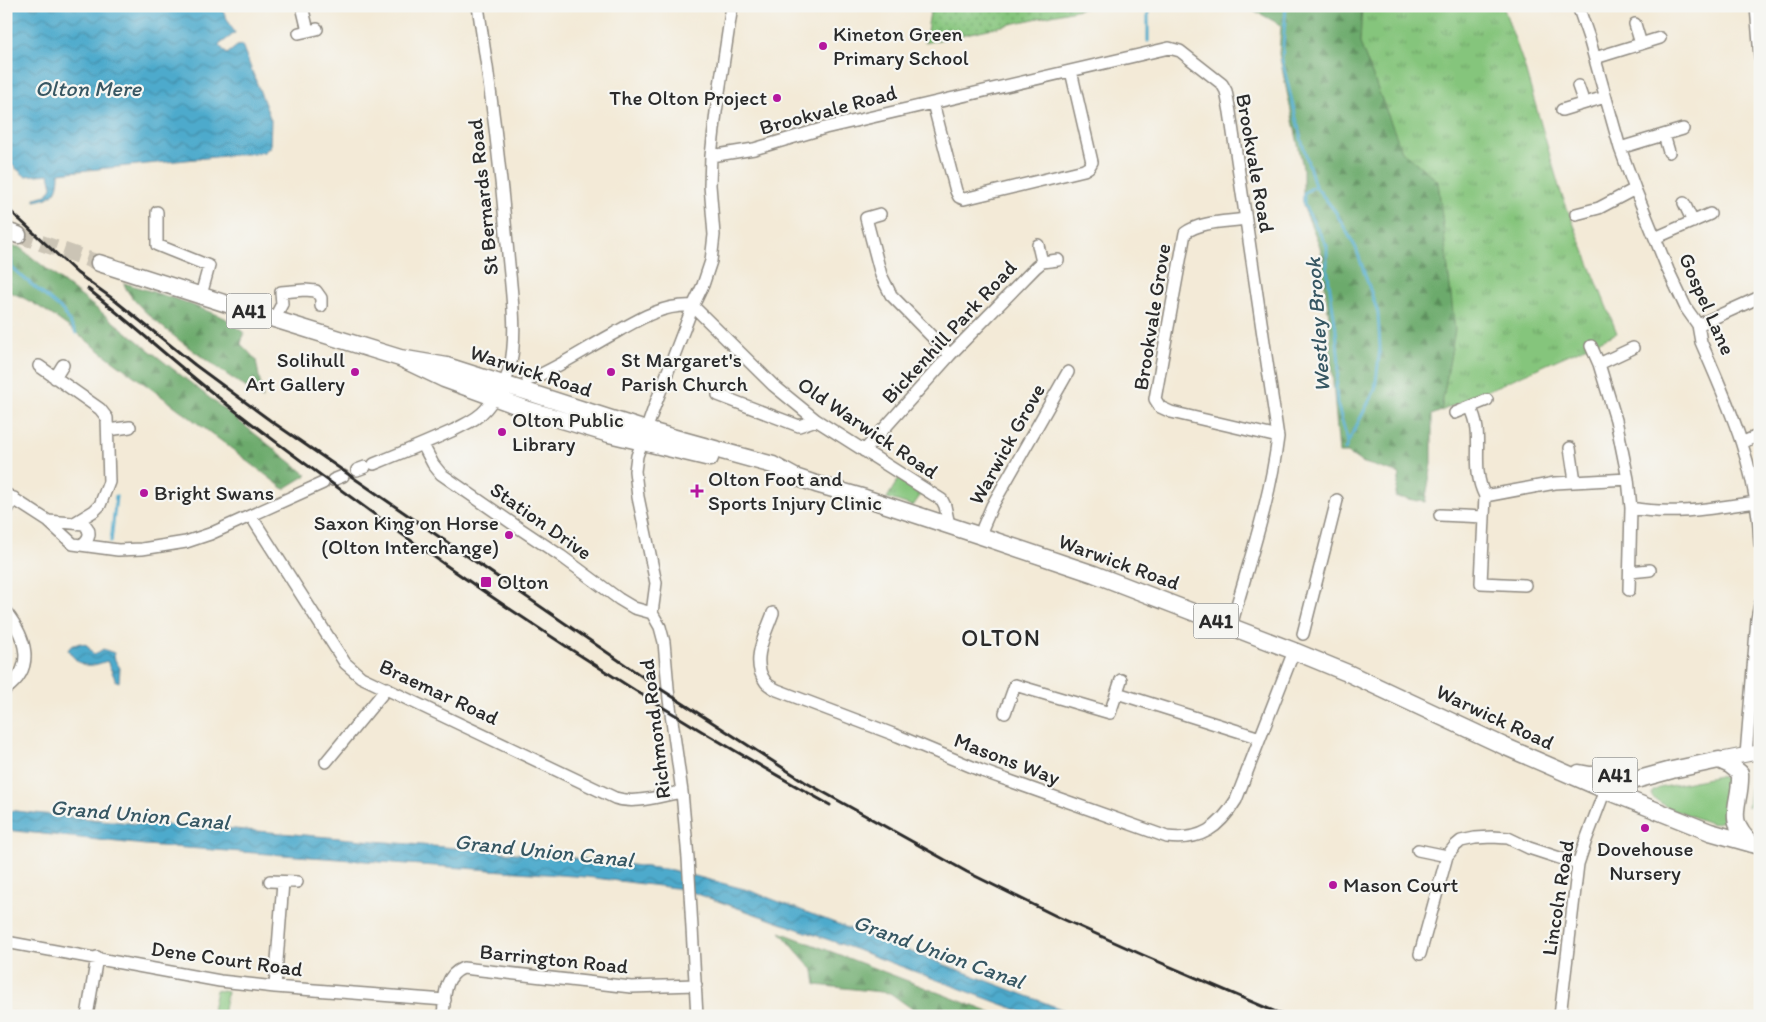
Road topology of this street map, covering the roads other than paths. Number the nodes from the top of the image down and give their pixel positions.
1 (302, 6) edge
2 (478, 6) edge
3 (732, 6) edge
4 (1578, 6) edge
5 (1757, 10) edge
6 (1634, 24) dead end
7 (308, 31) dead end
8 (1660, 38) dead end
9 (1641, 44) junction
10 (1760, 57) edge
11 (1595, 58) junction
12 (1070, 71) junction
13 (1578, 86) dead end
14 (1605, 97) junction
15 (932, 103) junction
16 (1584, 103) junction
17 (1562, 110) dead end
18 (1683, 129) dead end
19 (1664, 135) junction
20 (1620, 148) junction
21 (1669, 152) dead end
22 (711, 156) junction
23 (1634, 189) junction
24 (1684, 203) dead end
25 (157, 212) dead end
26 (880, 214) dead end
27 (1576, 214) dead end
28 (1710, 214) dead end
29 (1246, 219) junction
30 (1693, 222) junction
31 (1656, 238) junction
32 (1038, 245) dead end
33 (1058, 260) dead end
34 (1042, 262) junction
35 (99, 263) tunnel mouth
36 (200, 296) junction
37 (1760, 297) edge
38 (321, 306) dead end
39 (693, 306) junction
40 (274, 319) junction
41 (1698, 325) junction
42 (1591, 346) dead end
43 (1633, 348) dead end
44 (950, 355) junction
45 (1599, 364) junction
46 (63, 365) dead end
47 (39, 366) dead end
48 (1068, 372) dead end
49 (55, 378) junction
50 (528, 380) dead end
51 (498, 390) junction
52 (718, 395) dead end
53 (1487, 400) dead end
54 (1470, 407) junction
55 (1455, 413) dead end
56 (816, 420) junction
57 (130, 427) dead end
58 (108, 430) junction
59 (1760, 435) edge
60 (644, 436) junction
61 (1278, 437) junction
62 (1742, 442) junction
63 (423, 445) junction
64 (1570, 448) dead end
65 (864, 451) junction
66 (366, 467) dead end
67 (1628, 479) junction
68 (333, 480) dead end
69 (1575, 481) junction
70 (10, 496) edge
71 (1486, 496) junction
72 (1337, 500) dead end
73 (1756, 502) junction
74 (1631, 508) junction
75 (94, 511) junction
76 (6, 512) edge
77 (1440, 515) dead end
78 (251, 516) junction
79 (1484, 517) junction
80 (48, 521) junction
81 (75, 523) junction
82 (948, 525) junction
83 (89, 531) junction
84 (981, 536) junction
85 (68, 540) junction
86 (1760, 544) edge
87 (81, 545) junction
88 (106, 548) junction
89 (1650, 570) dead end
90 (1630, 572) junction
91 (1525, 585) dead end
92 (1630, 590) dead end
93 (1760, 604) edge
94 (6, 612) edge
95 (652, 613) junction
96 (773, 613) dead end
97 (1231, 626) junction
98 (1303, 634) dead end
99 (1294, 651) junction
100 (1121, 680) dead end
101 (387, 688) junction
102 (6, 689) edge
103 (1117, 693) junction
104 (1005, 713) dead end
105 (1260, 738) junction
106 (1760, 752) edge
107 (1746, 755) junction
108 (1719, 760) junction
109 (326, 762) dead end
110 (1557, 769) junction
111 (1672, 770) junction
112 (1740, 773) junction
113 (1637, 779) junction
114 (1605, 790) junction
115 (682, 792) junction
116 (1639, 803) junction
117 (1736, 818) junction
118 (1710, 832) junction
119 (1756, 845) edge
120 (1418, 850) dead end
121 (1447, 856) junction
122 (1578, 864) junction
123 (270, 880) dead end
124 (283, 882) junction
125 (297, 882) dead end
126 (6, 942) edge
127 (1420, 954) dead end
128 (97, 957) junction
129 (696, 985) junction
130 (275, 987) junction
131 (445, 1000) junction
132 (87, 1016) edge
133 (443, 1016) edge
134 (697, 1016) edge
135 (1560, 1016) edge

1 - 7 street
2 - 51 street, St Bernards Road
3 - 22 street
4 - 11 street, Gospel Lane
5 - 10 street
6 - 9 street
8 - 9 street
9 - 11 street
11 - 14 street, Gospel Lane
12 - 15 street, Brookvale Road
12 - 15 street
12 - 29 street, Brookvale Road
13 - 16 street
14 - 16 street
14 - 20 street, Gospel Lane
15 - 22 street, Brookvale Road
16 - 17 street
18 - 19 street
19 - 20 street
19 - 21 street
20 - 23 street, Gospel Lane
22 - 39 street
23 - 27 street
23 - 31 street, Gospel Lane
24 - 30 street, Gospel Lane
25 - 36 street
26 - 44 street
28 - 30 street, Gospel Lane
29 - 61 street, Brookvale Road
29 - 61 street, Brookvale Grove
30 - 31 street, Gospel Lane
31 - 41 street, Gospel Lane
32 - 34 street, Bickenhill Park Road
33 - 34 street, Bickenhill Park Road
34 - 44 street, Bickenhill Park Road
35 - 36 highway, Warwick Road / A41
36 - 40 highway, Warwick Road / A41
37 - 41 street
38 - 40 street
39 - 50 street
39 - 56 street, Old Warwick Road
39 - 60 street
40 - 51 highway, Warwick Road / A41
41 - 62 street, Gospel Lane
42 - 45 street
43 - 45 street
44 - 65 street, Bickenhill Park Road
45 - 67 street
46 - 49 street
47 - 49 street
48 - 84 street, Warwick Grove
49 - 58 street
51 - 60 highway, Warwick Road / A41
51 - 63 street
52 - 56 street
53 - 54 street
54 - 55 street
54 - 71 street
56 - 65 street, Old Warwick Road
57 - 58 street
58 - 75 street
59 - 62 street
60 - 82 highway, Warwick Road / A41
60 - 95 street
61 - 97 street, Brookvale Road
62 - 73 street, Gospel Lane
63 - 66 street
63 - 95 street, Station Drive
64 - 69 street
65 - 82 street, Old Warwick Road
67 - 69 street
67 - 74 street
68 - 78 street
69 - 71 street
70 - 76 street
70 - 80 street
71 - 79 street
72 - 98 street
73 - 74 street
73 - 86 street, Gospel Lane
74 - 90 street
75 - 81 street
75 - 83 street
77 - 79 street
78 - 88 street
78 - 101 street, Braemar Road
79 - 91 street
80 - 81 street
80 - 85 street
81 - 83 street
81 - 85 street
82 - 84 highway, Warwick Road / A41
83 - 87 street
83 - 88 street
84 - 97 highway, Warwick Road / A41
85 - 87 street
87 - 88 street
89 - 90 street
90 - 92 street
93 - 107 street
94 - 102 street
95 - 115 street, Richmond Road
96 - 105 street, Masons Way
97 - 99 highway, Warwick Road / A41
99 - 105 street, Masons Way
99 - 110 highway, Warwick Road / A41
100 - 103 street
101 - 109 street
101 - 115 street, Braemar Road
103 - 104 street
103 - 105 street
106 - 107 main road
107 - 108 main road
107 - 112 main road
108 - 111 highway, A41
108 - 112 highway
110 - 111 highway, Warwick Road / A41
110 - 114 highway, Warwick Road / A41
111 - 113 highway, A41
112 - 117 highway
113 - 114 highway, A41
113 - 116 highway
114 - 116 highway, Warwick Road / A41
114 - 122 street, Lincoln Road
115 - 129 street, Richmond Road
116 - 118 highway, Warwick Road / A41
117 - 118 highway
117 - 119 highway, A41
118 - 119 highway, Warwick Road / A41
120 - 121 street
121 - 122 street
121 - 127 street
122 - 135 street, Lincoln Road
123 - 124 street
124 - 125 street
124 - 130 street
126 - 128 street, Dene Court Road
128 - 130 street, Dene Court Road
128 - 132 street
129 - 131 street, Barrington Road
129 - 134 street, Richmond Road
130 - 131 street, Dene Court Road
131 - 133 street, Barrington Road

